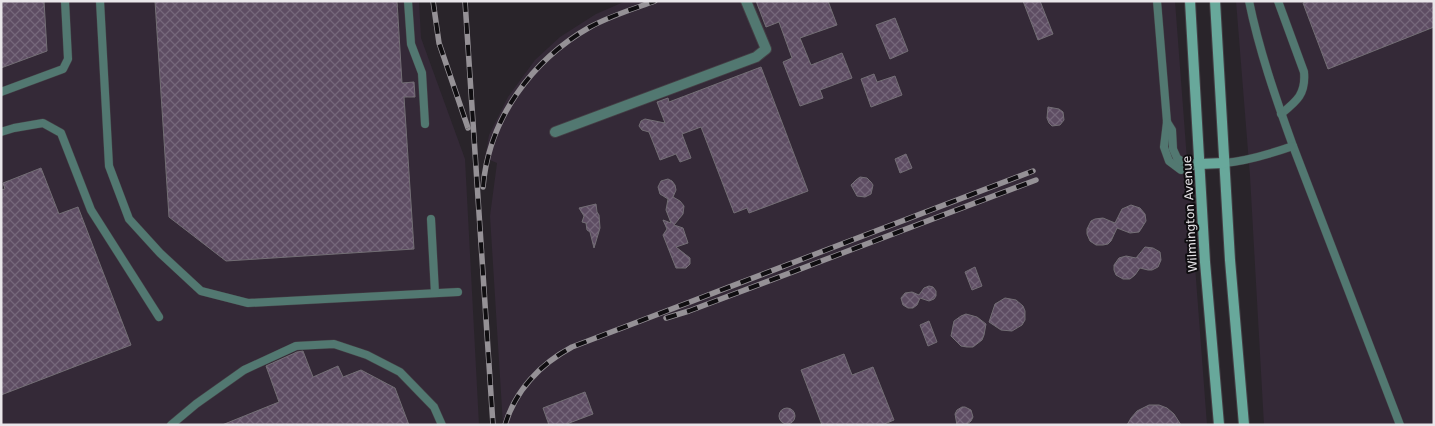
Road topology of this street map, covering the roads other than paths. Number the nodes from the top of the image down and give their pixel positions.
1 (65, 1) edge
2 (100, 1) edge
3 (408, 1) edge
4 (746, 1) edge
5 (1157, 1) edge
6 (1190, 1) edge
7 (1215, 1) edge
8 (1249, 1) edge
9 (1278, 1) edge
10 (1, 92) edge
11 (1281, 114) junction
12 (425, 124) dead end
13 (1, 132) edge
14 (555, 132) dead end
15 (1293, 146) junction
16 (1224, 163) junction
17 (1199, 164) junction
18 (431, 219) dead end
19 (458, 292) dead end
20 (435, 294) junction
21 (159, 317) dead end
22 (171, 425) edge
23 (442, 425) edge
24 (1219, 425) edge
25 (1244, 425) edge
26 (1400, 425) edge

1 - 10 lane
2 - 20 lane
3 - 12 lane
4 - 14 street
5 - 17 lane
6 - 17 main road, Wilmington Avenue
7 - 16 main road
8 - 11 lane
9 - 11 lane
11 - 15 lane
13 - 21 lane
15 - 16 lane
15 - 26 lane
16 - 17 main road
16 - 25 main road
17 - 24 main road, Wilmington Avenue
18 - 20 lane
19 - 20 lane
22 - 23 lane

